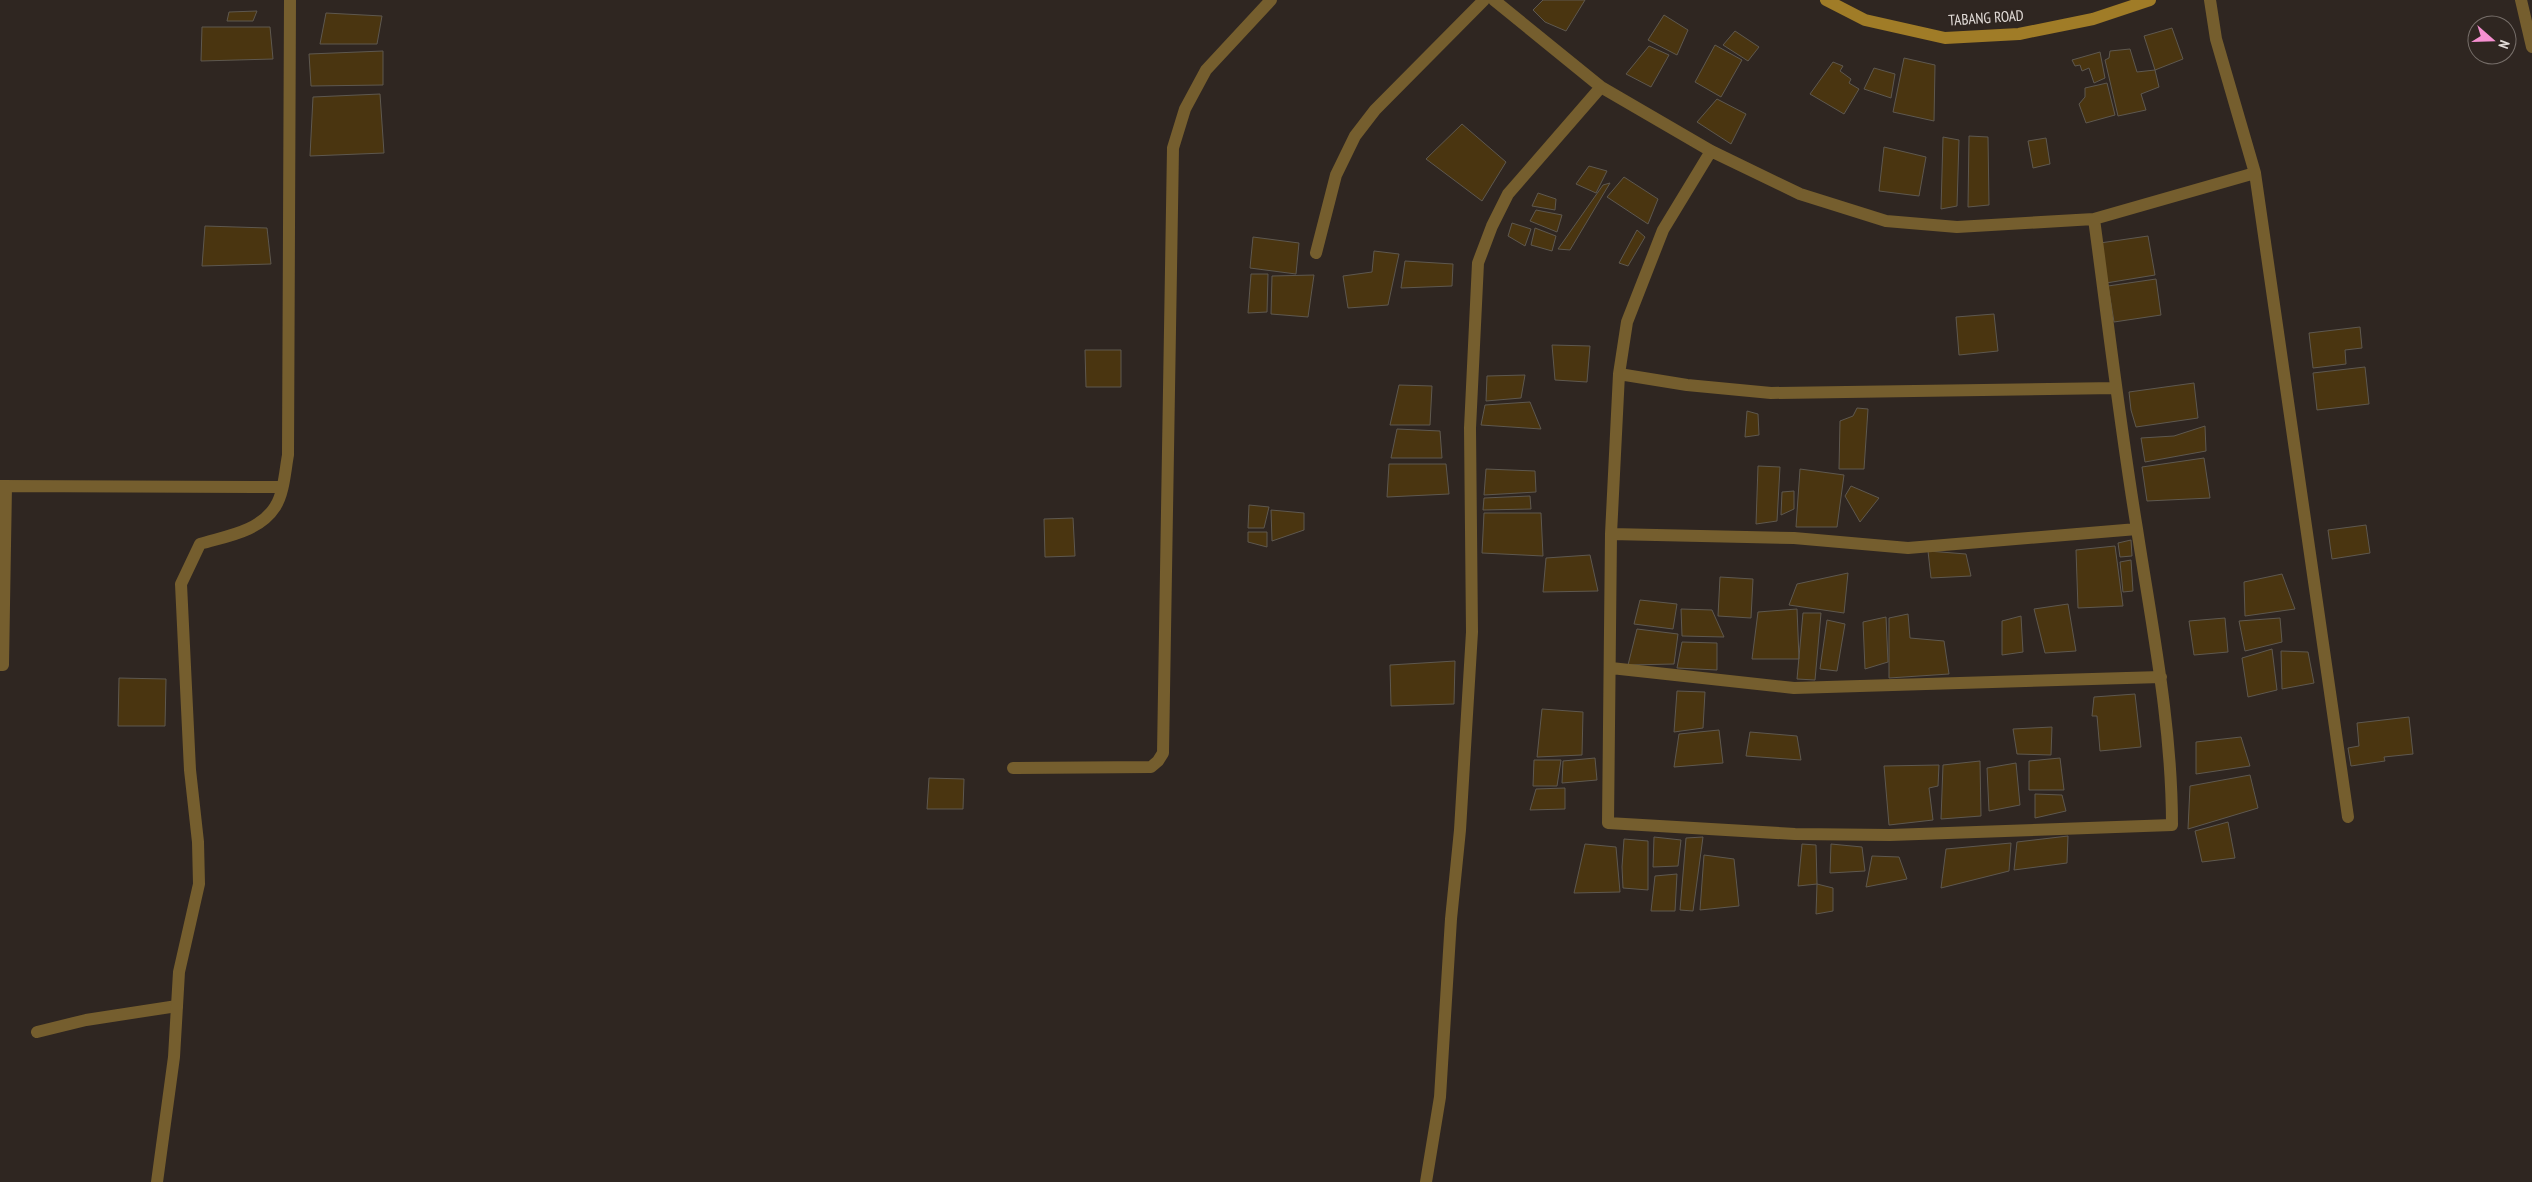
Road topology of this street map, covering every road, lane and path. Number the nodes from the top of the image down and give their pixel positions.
1 (290, 0) edge
2 (1270, 0) edge
3 (1484, 0) edge
4 (1494, 0) edge
5 (1826, 0) edge
6 (2150, 0) edge
7 (2210, 0) edge
8 (2521, 0) edge
9 (2532, 47) edge
10 (1601, 87) junction
11 (1711, 151) junction
12 (2255, 173) junction
13 (2094, 219) junction
14 (1316, 253) dead end
15 (1619, 374) junction
16 (2116, 388) junction
17 (3, 486) edge
18 (282, 487) junction
19 (2137, 529) junction
20 (1611, 534) junction
21 (0, 664) edge
22 (1611, 668) junction
23 (2162, 677) junction
24 (1013, 768) dead end
25 (2348, 817) dead end
26 (177, 1006) junction
27 (37, 1032) dead end
28 (157, 1182) edge
29 (1426, 1182) edge

1 - 18 street
2 - 24 street
3 - 14 street
4 - 10 street
5 - 6 main road, TABANG ROAD
7 - 12 street
8 - 9 street
10 - 11 street
10 - 29 street
11 - 13 street
11 - 15 street
12 - 13 street
12 - 25 street
13 - 16 street
15 - 16 street
15 - 20 street
16 - 19 street
17 - 18 street
17 - 21 street
18 - 26 street
19 - 20 street
19 - 23 street
20 - 22 street
22 - 23 street
22 - 23 street
26 - 27 street
26 - 28 street

